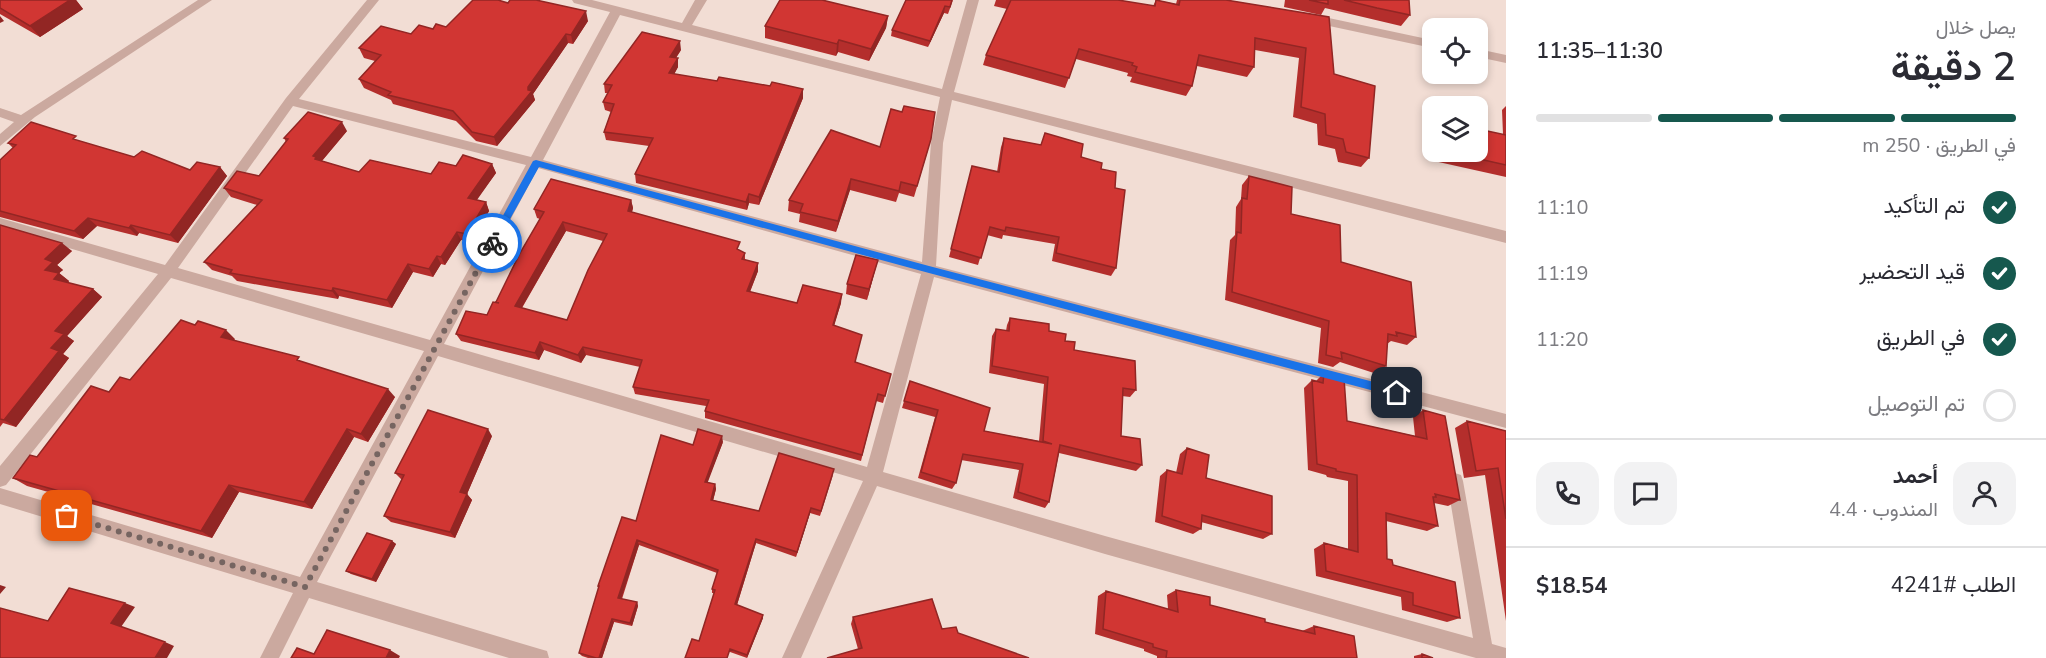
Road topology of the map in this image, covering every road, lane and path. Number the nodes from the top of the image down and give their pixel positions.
1 (206, 0) edge
2 (374, 0) edge
3 (578, 0) edge
4 (701, 0) edge
5 (973, 0) edge
6 (617, 10) junction
7 (1300, 16) edge
8 (685, 27) junction
9 (1422, 42) edge
10 (1488, 55) edge
11 (1506, 59) edge
12 (947, 94) junction
13 (290, 101) junction
14 (0, 112) edge
15 (24, 121) junction
16 (0, 141) edge
17 (536, 163) junction
18 (0, 223) edge
19 (1506, 237) edge
20 (929, 270) junction
21 (167, 273) junction
22 (434, 348) junction
23 (1441, 405) junction
24 (1506, 421) edge
25 (1445, 428) edge
26 (1452, 463) edge
27 (873, 477) junction
28 (0, 479) edge
29 (0, 496) edge
30 (305, 587) junction
31 (1484, 650) junction
32 (1506, 657) edge
33 (269, 658) edge
34 (540, 658) edge
35 (791, 658) edge

1 - 15 street
2 - 13 street
3 - 6 street
4 - 8 street
5 - 12 street
6 - 8 street
6 - 17 street
7 - 9 street
8 - 12 street
10 - 11 street
12 - 19 street
12 - 20 street
13 - 17 street
13 - 21 street
14 - 15 street
15 - 16 street
17 - 20 street
17 - 22 street
18 - 21 street
20 - 23 street
20 - 27 street
21 - 22 street
21 - 28 street
22 - 27 street
22 - 30 street
23 - 24 street
23 - 25 street
26 - 31 street
27 - 31 street
27 - 35 street
29 - 30 street
30 - 33 street
30 - 34 street
31 - 32 street

